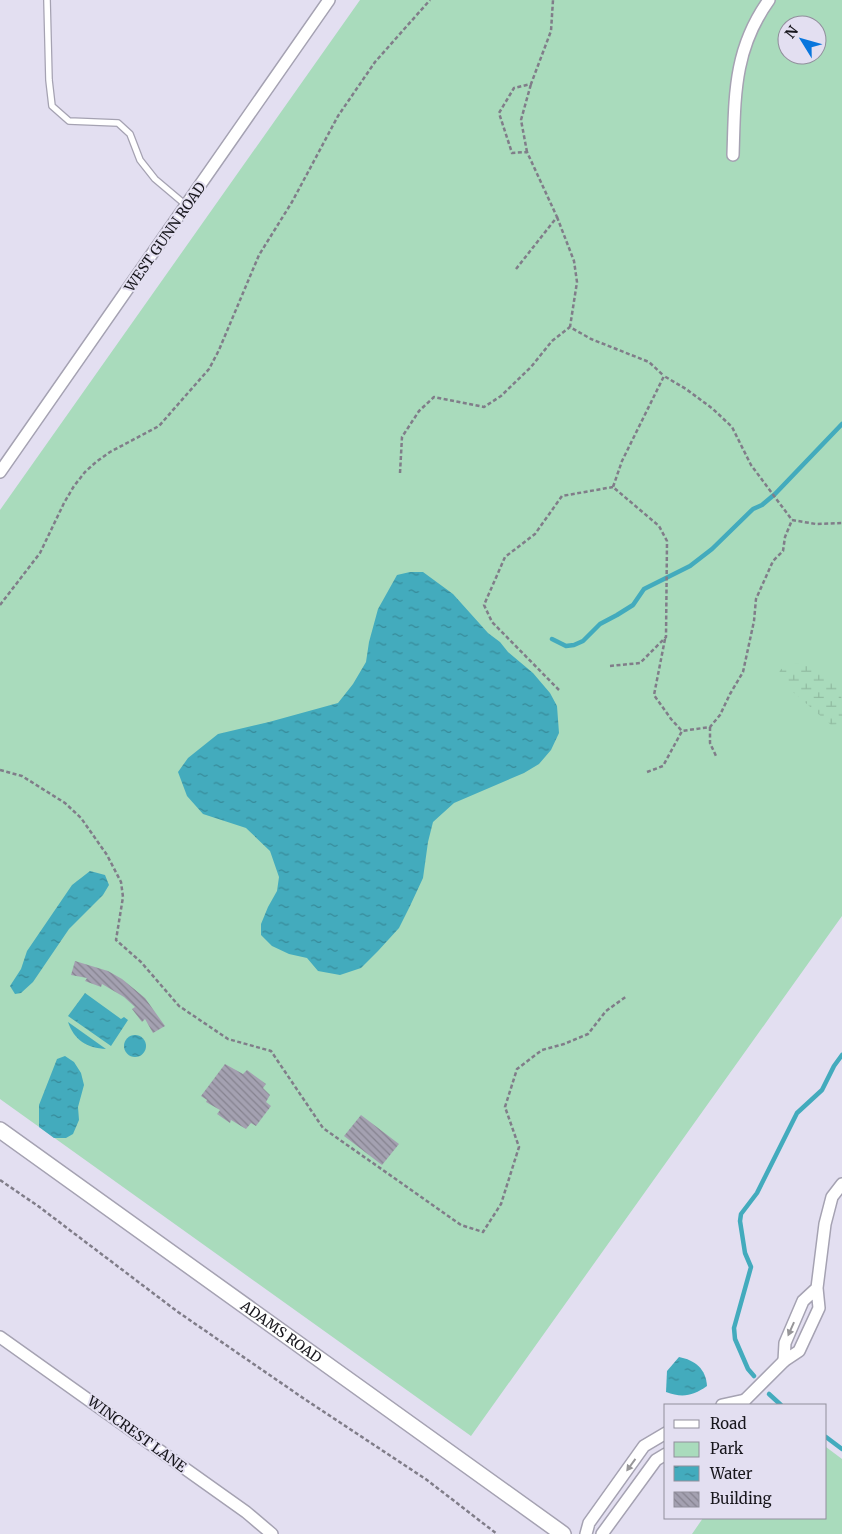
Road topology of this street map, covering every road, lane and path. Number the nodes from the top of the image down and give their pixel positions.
1 (47, 0) edge
2 (329, 0) edge
3 (430, 0) edge
4 (553, 0) edge
5 (769, 0) edge
6 (531, 84) junction
7 (527, 152) junction
8 (734, 155) dead end
9 (187, 206) junction
10 (557, 217) junction
11 (516, 269) dead end
12 (570, 327) junction
13 (664, 376) junction
14 (0, 472) edge
15 (400, 473) dead end
16 (613, 487) junction
17 (792, 520) junction
18 (842, 522) edge
19 (0, 605) edge
20 (666, 637) junction
21 (610, 666) dead end
22 (559, 690) dead end
23 (710, 727) junction
24 (682, 731) junction
25 (716, 756) dead end
26 (0, 770) edge
27 (647, 772) dead end
28 (627, 996) dead end
29 (0, 1130) edge
30 (0, 1180) edge
31 (842, 1184) edge
32 (817, 1288) junction
33 (0, 1337) edge
34 (784, 1361) junction
35 (744, 1403) edge
36 (664, 1433) edge
37 (655, 1439) junction
38 (664, 1450) edge
39 (664, 1454) edge
40 (272, 1534) edge
41 (497, 1534) edge
42 (564, 1534) edge
43 (586, 1534) edge
44 (602, 1534) edge

1 - 9 lane
2 - 9 street, WEST GUNN ROAD
3 - 19 path
4 - 6 path
5 - 8 street
6 - 7 path
6 - 7 path
7 - 10 path
9 - 14 street, WEST GUNN ROAD
10 - 11 path
10 - 12 path
12 - 13 path
12 - 15 path
13 - 16 path
13 - 17 path
16 - 20 path
16 - 22 path
17 - 18 path
17 - 23 path
20 - 21 path
20 - 24 path
23 - 24 path
23 - 25 path
24 - 27 path
26 - 28 path
29 - 42 main road, ADAMS ROAD
30 - 41 path
31 - 32 street
32 -> 34 street
32 - 34 street
33 - 40 street, WINCREST LANE
34 - 35 street
36 - 37 street
37 - 38 street
37 -> 43 street
39 - 44 street

